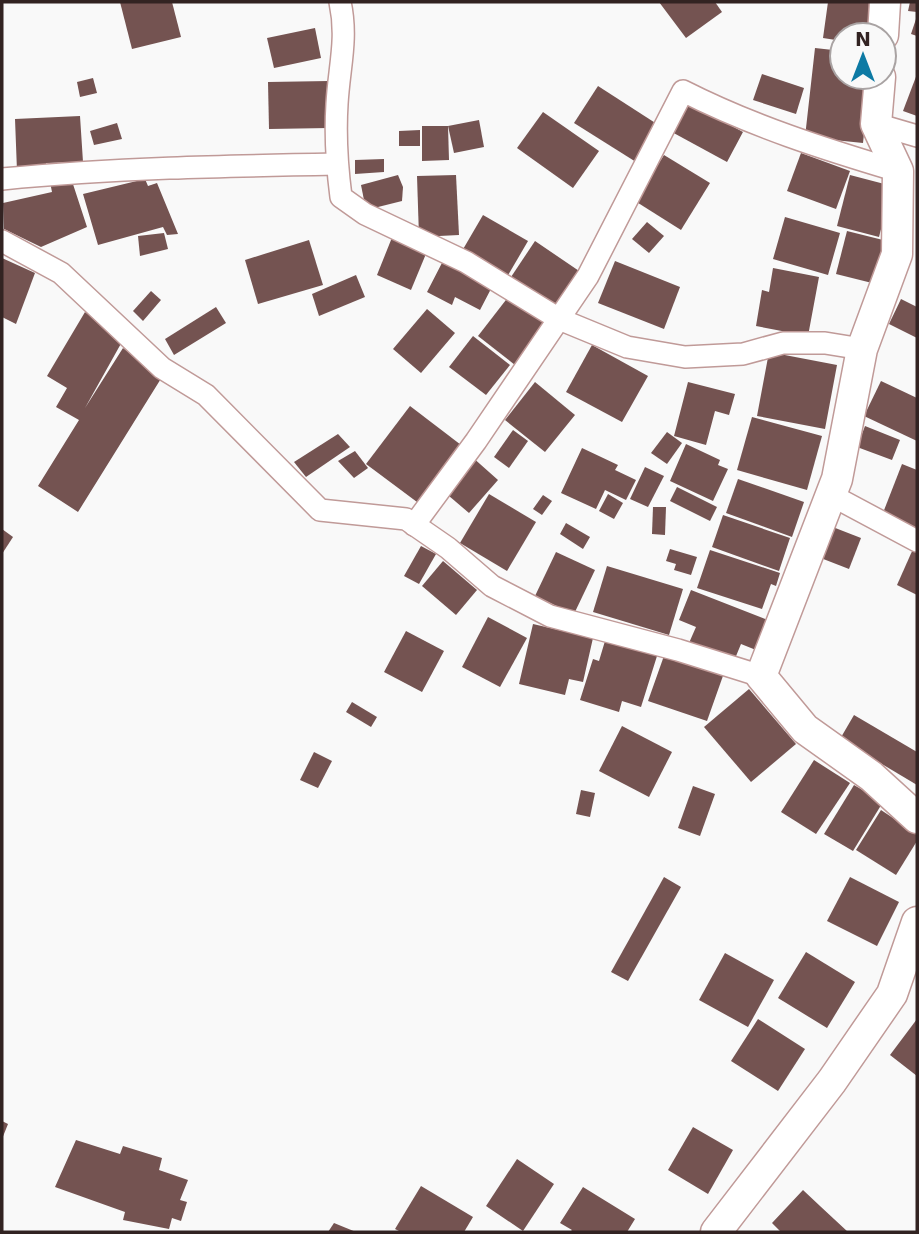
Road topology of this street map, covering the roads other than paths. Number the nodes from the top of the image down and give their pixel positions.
1 (340, 2) edge
2 (885, 2) edge
3 (884, 21) edge
4 (879, 91) edge
5 (876, 124) junction
6 (917, 136) edge
7 (337, 164) junction
8 (898, 171) junction
9 (2, 180) edge
10 (2, 241) edge
11 (559, 319) junction
12 (862, 349) junction
13 (831, 495) junction
14 (414, 524) junction
15 (917, 541) edge
16 (761, 676) junction
17 (917, 818) edge
18 (917, 922) edge
19 (716, 1232) edge

1 - 7 street
2 - 3 street
4 - 5 street
5 - 6 street
5 - 8 street
7 - 9 street
7 - 11 street
8 - 11 street
8 - 12 street
10 - 14 street
11 - 12 street
11 - 14 street
12 - 13 street
13 - 15 street
13 - 16 street
14 - 16 street
16 - 17 street
18 - 19 street

